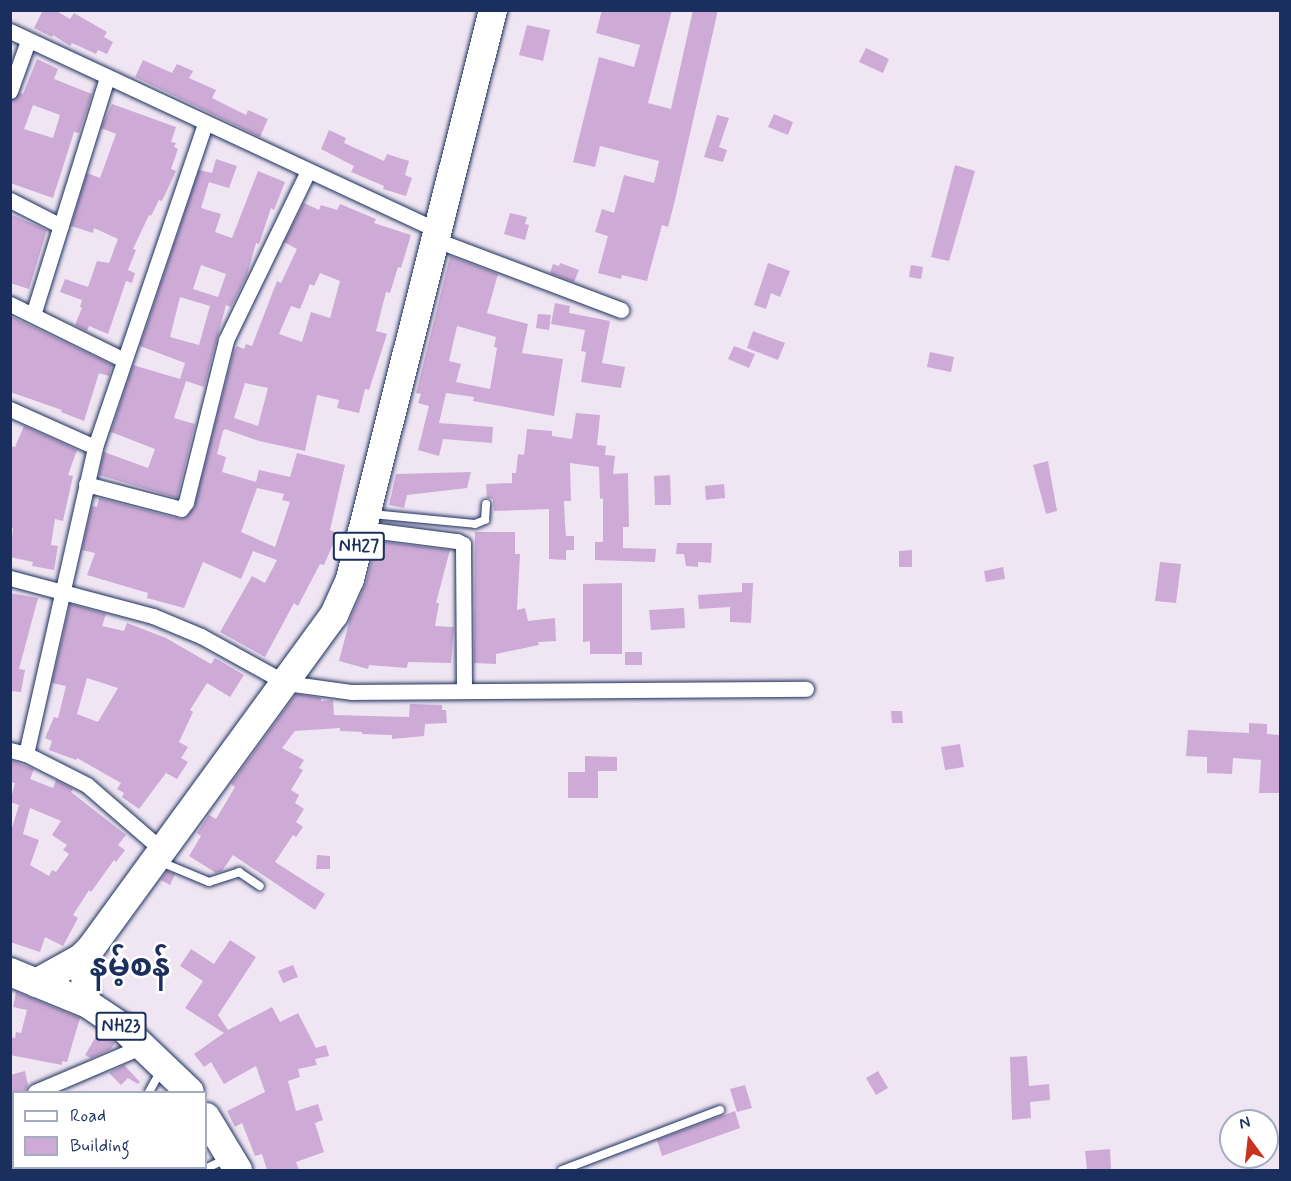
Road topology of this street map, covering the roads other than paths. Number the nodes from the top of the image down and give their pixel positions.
1 (493, 10) edge
2 (10, 31) edge
3 (28, 41) junction
4 (107, 78) junction
5 (10, 91) edge
6 (205, 123) junction
7 (308, 171) junction
8 (10, 200) edge
9 (61, 226) junction
10 (437, 236) junction
11 (10, 304) edge
12 (621, 310) dead end
13 (33, 315) junction
14 (124, 360) junction
15 (10, 409) edge
16 (95, 447) junction
17 (86, 484) junction
18 (486, 504) dead end
19 (365, 521) junction
20 (10, 578) edge
21 (63, 591) junction
22 (286, 683) junction
23 (806, 689) dead end
24 (464, 691) junction
25 (10, 750) edge
26 (26, 754) junction
27 (158, 855) junction
28 (260, 886) dead end
29 (81, 958) junction
30 (23, 978) edge
31 (88, 1004) junction
32 (143, 1046) junction
33 (162, 1067) junction
34 (37, 1091) edge
35 (149, 1091) edge
36 (189, 1091) edge
37 (720, 1110) dead end
38 (207, 1120) edge
39 (234, 1163) edge
40 (203, 1170) edge
41 (562, 1170) edge

1 - 10 highway, NH27
2 - 3 street
3 - 4 street
3 - 5 street
4 - 6 street
4 - 9 street
6 - 7 street
6 - 14 street
7 - 10 street
7 - 17 street
8 - 9 street
9 - 13 street
10 - 12 street
10 - 19 highway, NH27
11 - 13 street
13 - 14 street
14 - 16 street
15 - 16 street
16 - 17 street
17 - 21 street
18 - 19 lane
19 - 22 highway, NH27
19 - 24 street
20 - 21 street
21 - 22 street
21 - 26 street
22 - 24 street
22 - 27 highway, NH27
23 - 24 street
25 - 26 street
26 - 27 street
27 - 28 lane
27 - 29 highway, NH27
29 - 30 highway, NH27
29 - 31 main road
30 - 31 highway, NH23
31 - 32 highway, NH23
32 - 33 highway, NH23
32 - 34 street
33 - 35 lane
33 - 36 highway, NH23
37 - 41 lane
38 - 39 highway
39 - 40 lane

